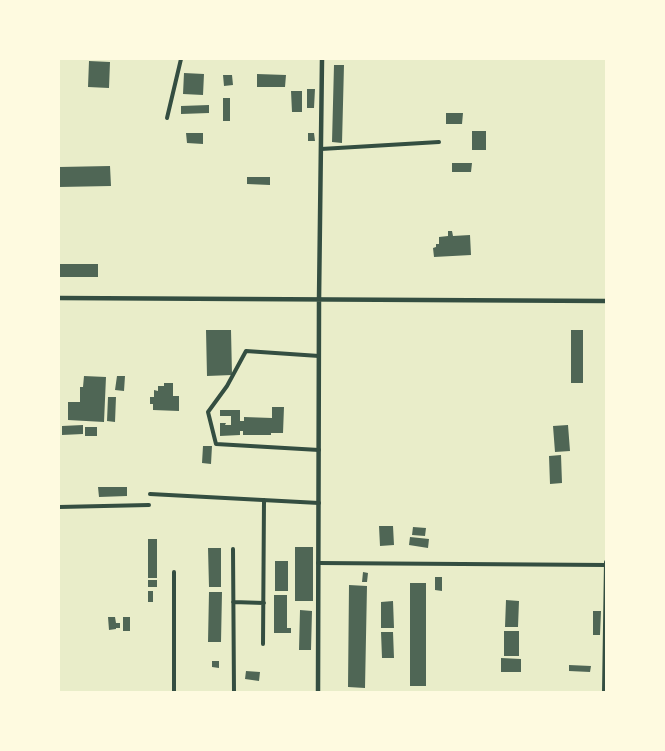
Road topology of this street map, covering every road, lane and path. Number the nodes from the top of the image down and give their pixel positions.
1 (180, 59) edge
2 (322, 59) edge
3 (167, 118) dead end
4 (439, 142) dead end
5 (321, 149) junction
6 (59, 298) edge
7 (319, 300) junction
8 (606, 301) edge
9 (319, 356) junction
10 (319, 450) junction
11 (150, 494) dead end
12 (264, 500) junction
13 (319, 504) junction
14 (149, 505) dead end
15 (59, 507) edge
16 (233, 549) dead end
17 (318, 563) junction
18 (606, 563) edge
19 (174, 572) dead end
20 (233, 602) junction
21 (264, 604) junction
22 (263, 644) dead end
23 (174, 692) edge
24 (234, 692) edge
25 (318, 692) edge
26 (604, 692) edge

1 - 3 street
2 - 5 street
4 - 5 street
5 - 7 street
6 - 7 street
7 - 8 street
7 - 9 street
9 - 10 street
9 - 10 street
10 - 13 street
11 - 12 street
12 - 13 street
12 - 21 street
13 - 17 street
14 - 15 street
16 - 20 street
17 - 18 street
17 - 25 street
18 - 26 street
19 - 23 street
20 - 21 street
20 - 24 street
21 - 22 street

